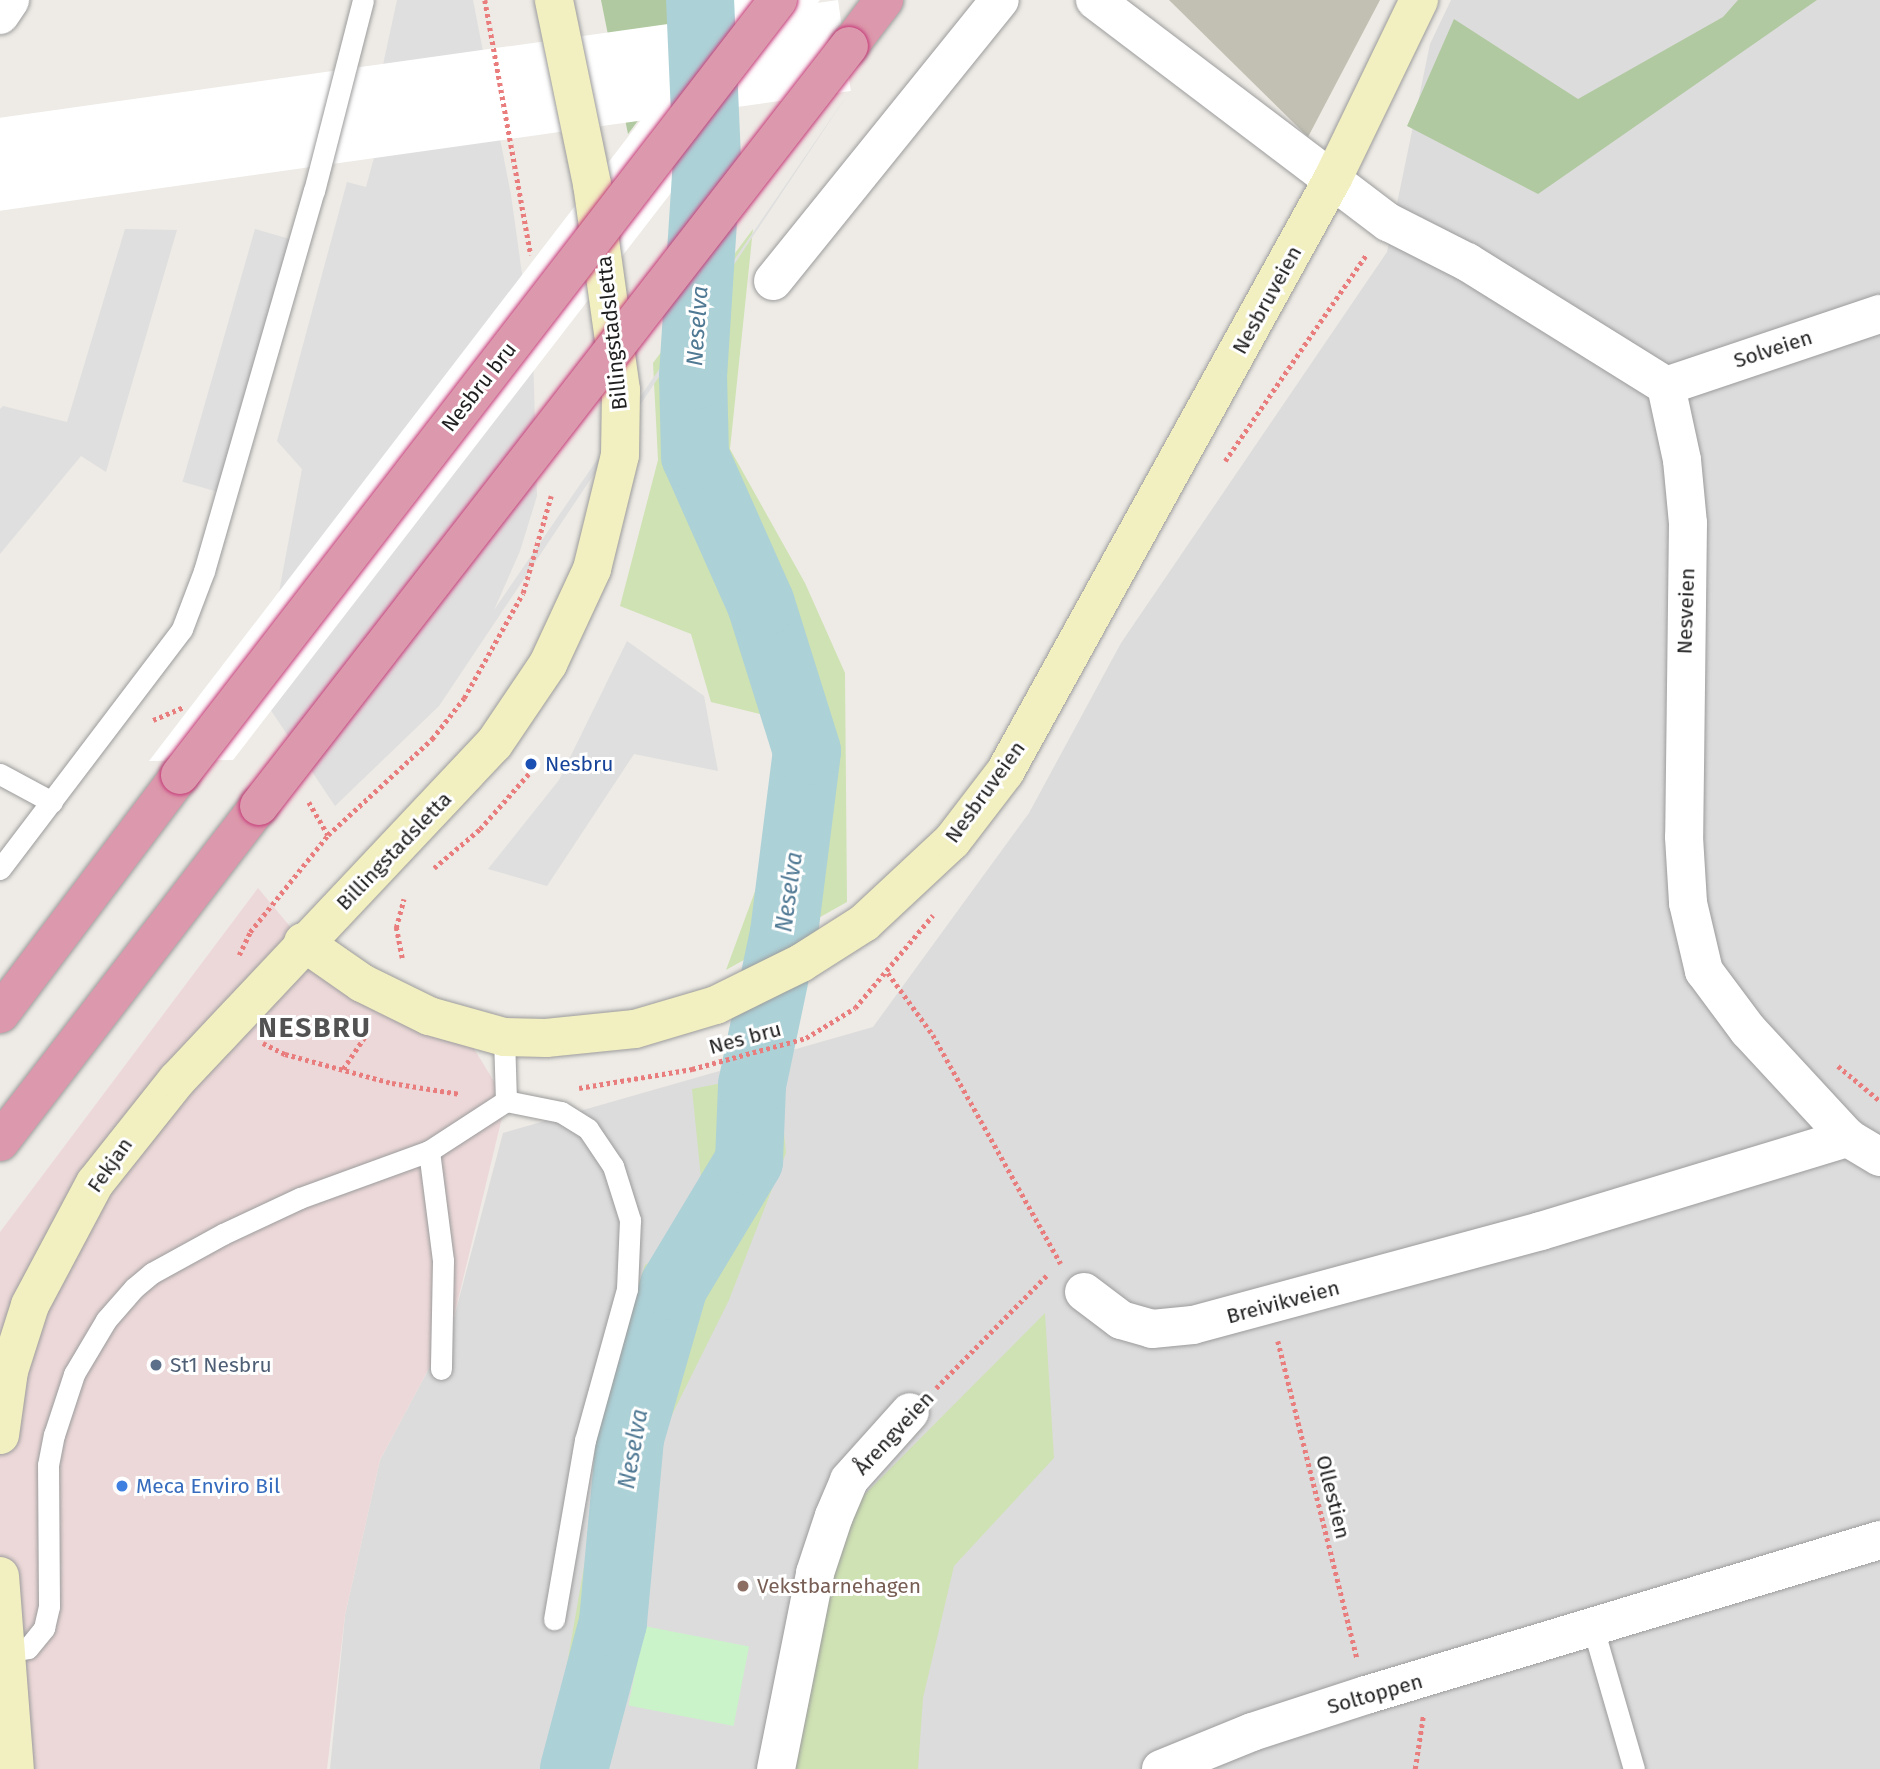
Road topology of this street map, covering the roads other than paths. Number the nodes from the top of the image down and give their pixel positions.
1 (10, 0) edge
2 (363, 0) edge
3 (554, 0) edge
4 (778, 0) edge
5 (884, 0) edge
6 (1000, 0) edge
7 (1095, 0) edge
8 (1419, 0) edge
9 (0, 15) edge
10 (1333, 178) junction
11 (773, 281) dead end
12 (1880, 314) edge
13 (1666, 386) junction
14 (0, 774) edge
15 (52, 802) junction
16 (0, 869) edge
17 (303, 942) junction
18 (0, 1014) edge
19 (504, 1037) junction
20 (506, 1101) junction
21 (1848, 1138) junction
22 (0, 1142) edge
23 (429, 1151) junction
24 (1880, 1157) edge
25 (1084, 1292) road end
26 (441, 1369) dead end
27 (910, 1412) road end
28 (0, 1435) edge
29 (1880, 1541) edge
30 (0, 1576) edge
31 (554, 1619) dead end
32 (1593, 1628) junction
33 (6, 1652) junction
34 (15, 1769) edge
35 (776, 1769) edge
36 (1161, 1769) edge
37 (1634, 1769) edge

1 - 9 street
2 - 15 lane
3 - 17 main road, Billingstadsletta
4 - 18 highway, Nesbru bru, bridge
5 - 22 highway, bridge
6 - 11 street
7 - 10 street
8 - 10 main road, Nesbruveien
10 - 13 street
10 - 19 main road, Nesbruveien
12 - 13 street, Solveien
13 - 21 street, Nesveien
14 - 15 lane
15 - 16 lane
17 - 19 main road, Nesbruveien
17 - 28 main road, Fekjan
19 - 20 lane
20 - 23 lane
20 - 31 lane
21 - 24 street, Nesveien
21 - 25 street, Breivikveien
23 - 26 lane
23 - 33 lane
27 - 35 street, Årengveien
29 - 32 street, Soltoppen
30 - 33 main road
32 - 36 street, Soltoppen
32 - 37 lane
33 - 34 main road

